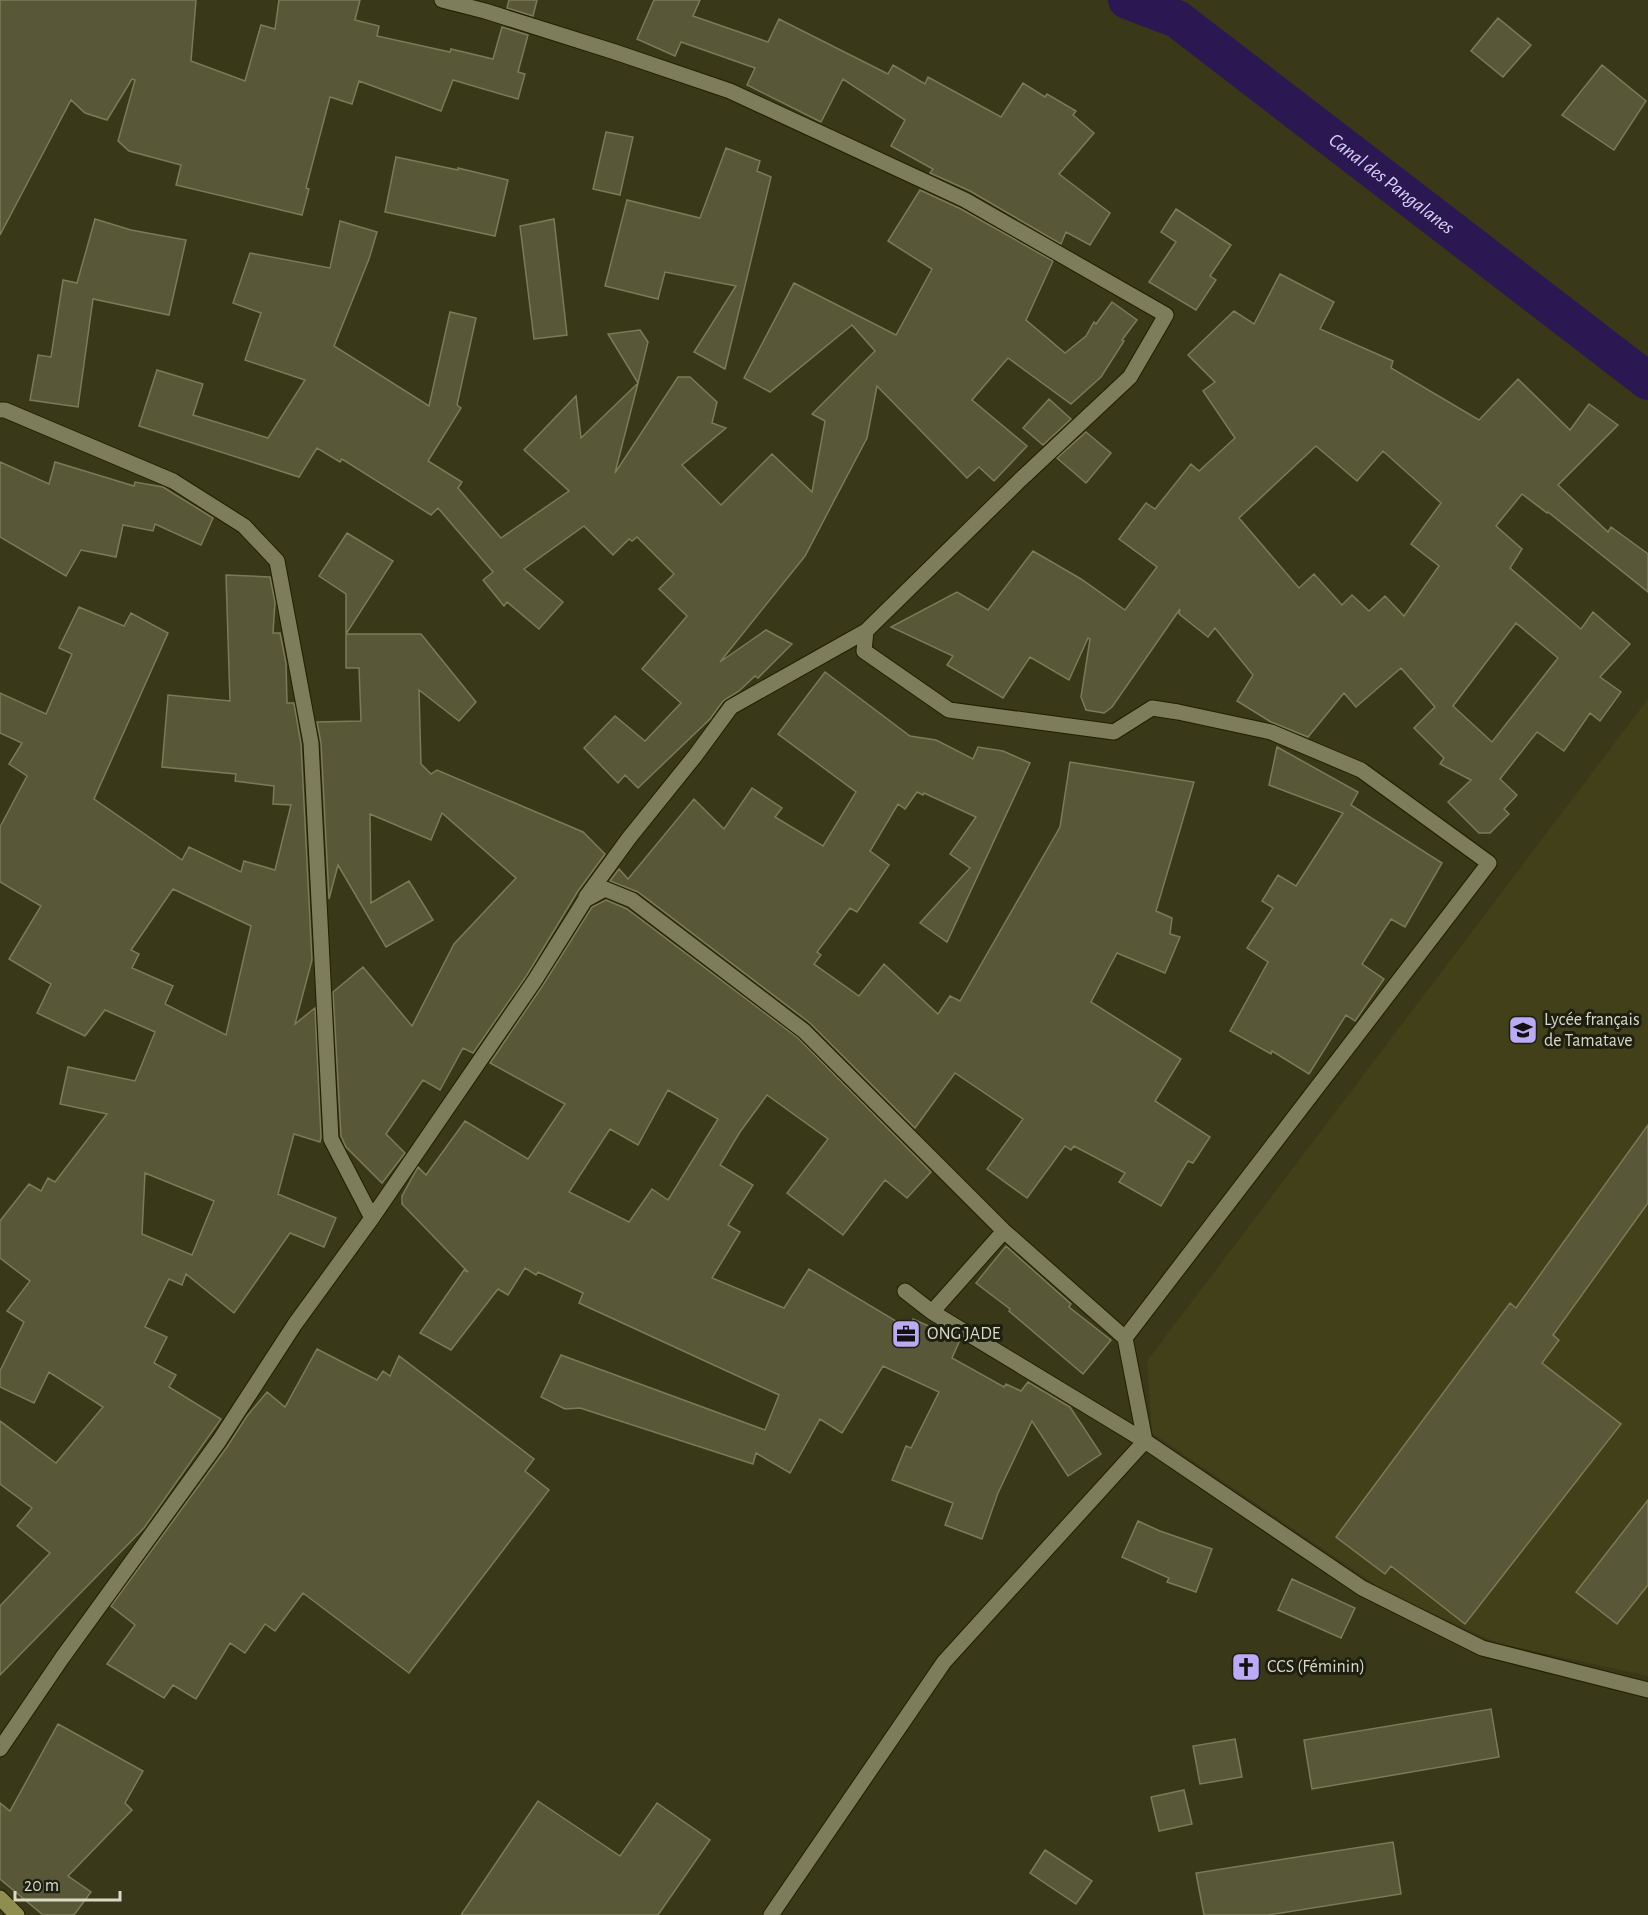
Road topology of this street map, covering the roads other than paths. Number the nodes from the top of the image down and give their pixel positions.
1 (442, 0) edge
2 (0, 410) edge
3 (866, 631) junction
4 (585, 900) junction
5 (372, 1218) junction
6 (1004, 1231) junction
7 (904, 1291) dead end
8 (932, 1312) junction
9 (1125, 1338) junction
10 (1145, 1441) junction
11 (1648, 1690) edge
12 (0, 1749) edge
13 (0, 1898) edge
14 (17, 1915) edge
15 (771, 1915) edge

1 - 3 street
2 - 5 street
3 - 4 street
3 - 9 street
4 - 5 street
4 - 6 street
5 - 12 street
6 - 8 street
6 - 9 street
7 - 8 street
8 - 10 street
9 - 10 street
10 - 11 street
10 - 15 street
13 - 14 main road

